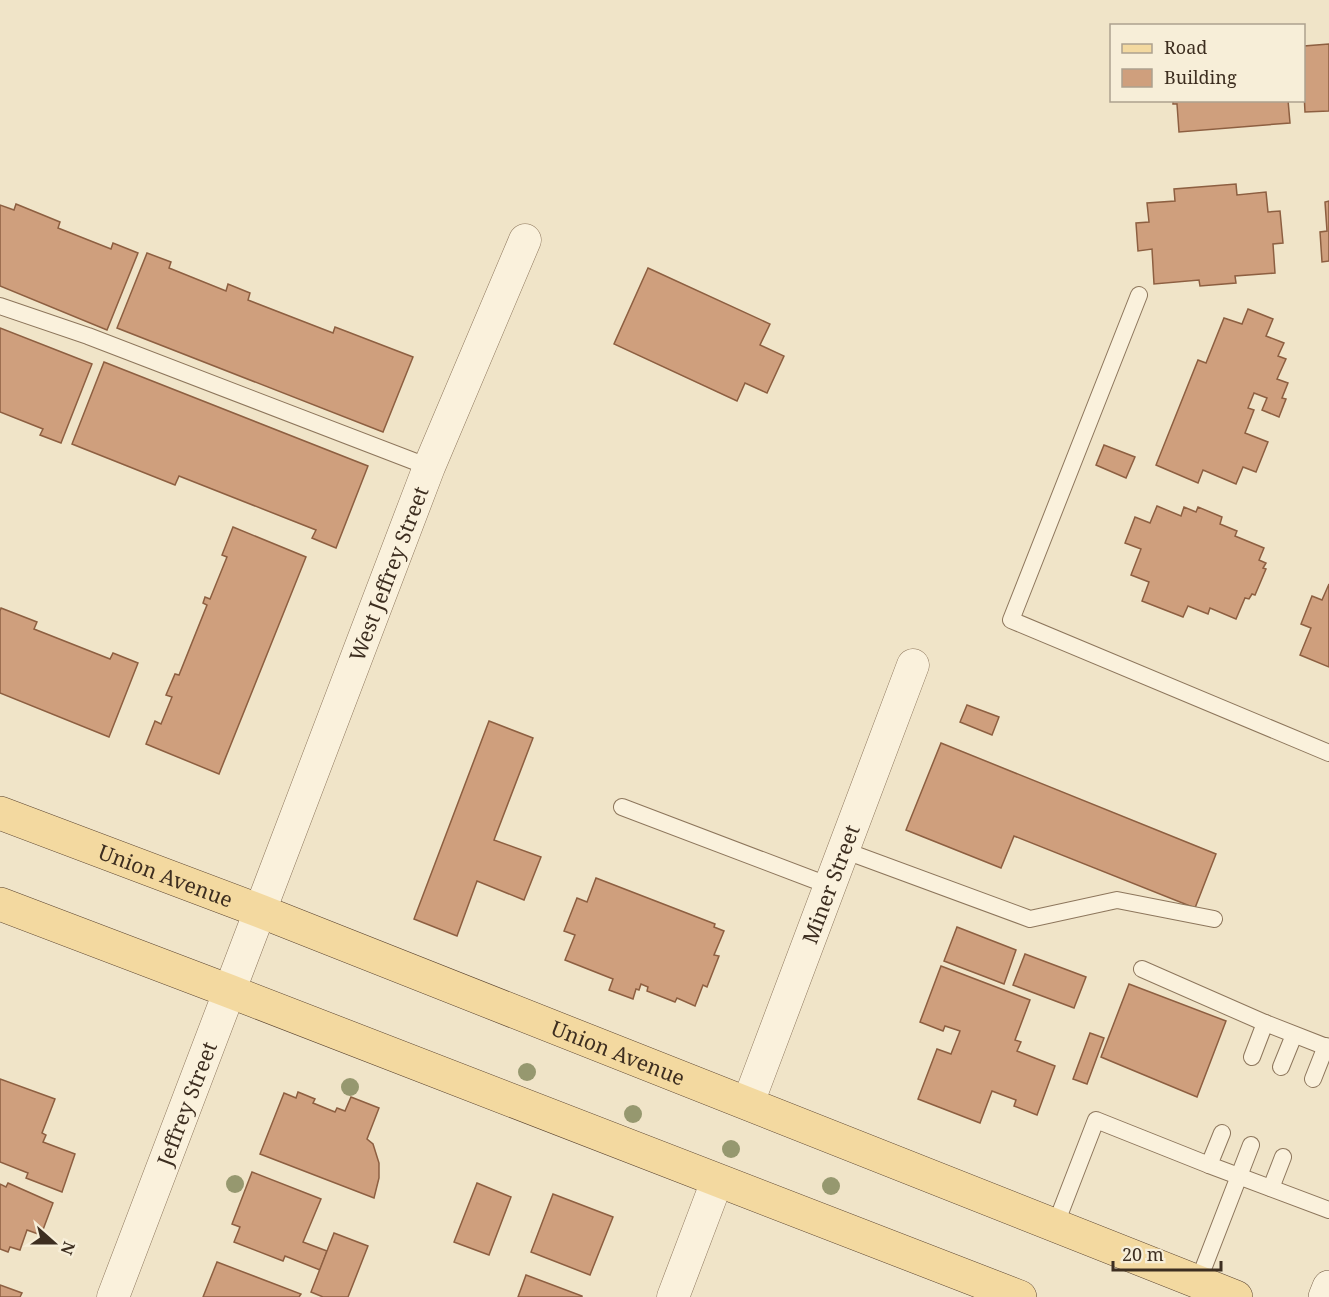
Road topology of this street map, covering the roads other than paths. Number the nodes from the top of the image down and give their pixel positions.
1 (525, 240) dead end
2 (1139, 295) dead end
3 (0, 306) edge
4 (429, 467) junction
5 (913, 665) dead end
6 (1329, 753) edge
7 (622, 807) dead end
8 (0, 813) edge
9 (843, 850) junction
10 (830, 886) junction
11 (0, 904) edge
12 (260, 911) junction
13 (1214, 919) dead end
14 (1142, 969) dead end
15 (230, 991) junction
16 (1265, 1023) junction
17 (1294, 1035) junction
18 (1327, 1047) edge
19 (1252, 1057) dead end
20 (1281, 1067) dead end
21 (1312, 1079) dead end
22 (748, 1103) junction
23 (1222, 1133) dead end
24 (1251, 1145) dead end
25 (1283, 1157) dead end
26 (1209, 1165) junction
27 (1239, 1177) junction
28 (717, 1181) junction
29 (1271, 1188) junction
30 (1329, 1210) edge
31 (1055, 1226) junction
32 (1198, 1282) junction
33 (1329, 1287) edge
34 (977, 1289) edge
35 (113, 1297) edge
36 (673, 1297) edge
37 (1020, 1297) edge
38 (1236, 1297) edge
39 (1325, 1297) edge

1 - 4 street, West Jeffrey Street
2 - 6 lane
3 - 4 lane
4 - 12 street, West Jeffrey Street
5 - 9 street, Miner Street
7 - 10 lane
8 - 12 main road, Union Avenue
9 - 10 street, Miner Street
9 - 13 lane
10 - 22 street, Miner Street
11 - 15 main road
12 - 15 street, Jeffrey Street
12 - 22 main road, Union Avenue
14 - 16 lane
15 - 28 main road
15 - 35 street, Jeffrey Street
16 - 17 lane
16 - 19 lane
17 - 18 lane
17 - 20 lane
18 - 21 lane
22 - 31 main road, Union Avenue
23 - 26 lane
24 - 27 lane
25 - 29 lane
26 - 27 lane
26 - 31 lane
27 - 29 lane
27 - 32 lane
28 - 34 main road
28 - 36 street
29 - 30 lane
31 - 32 main road, Union Avenue
32 - 38 main road, Union Avenue
33 - 39 main road
34 - 37 main road

